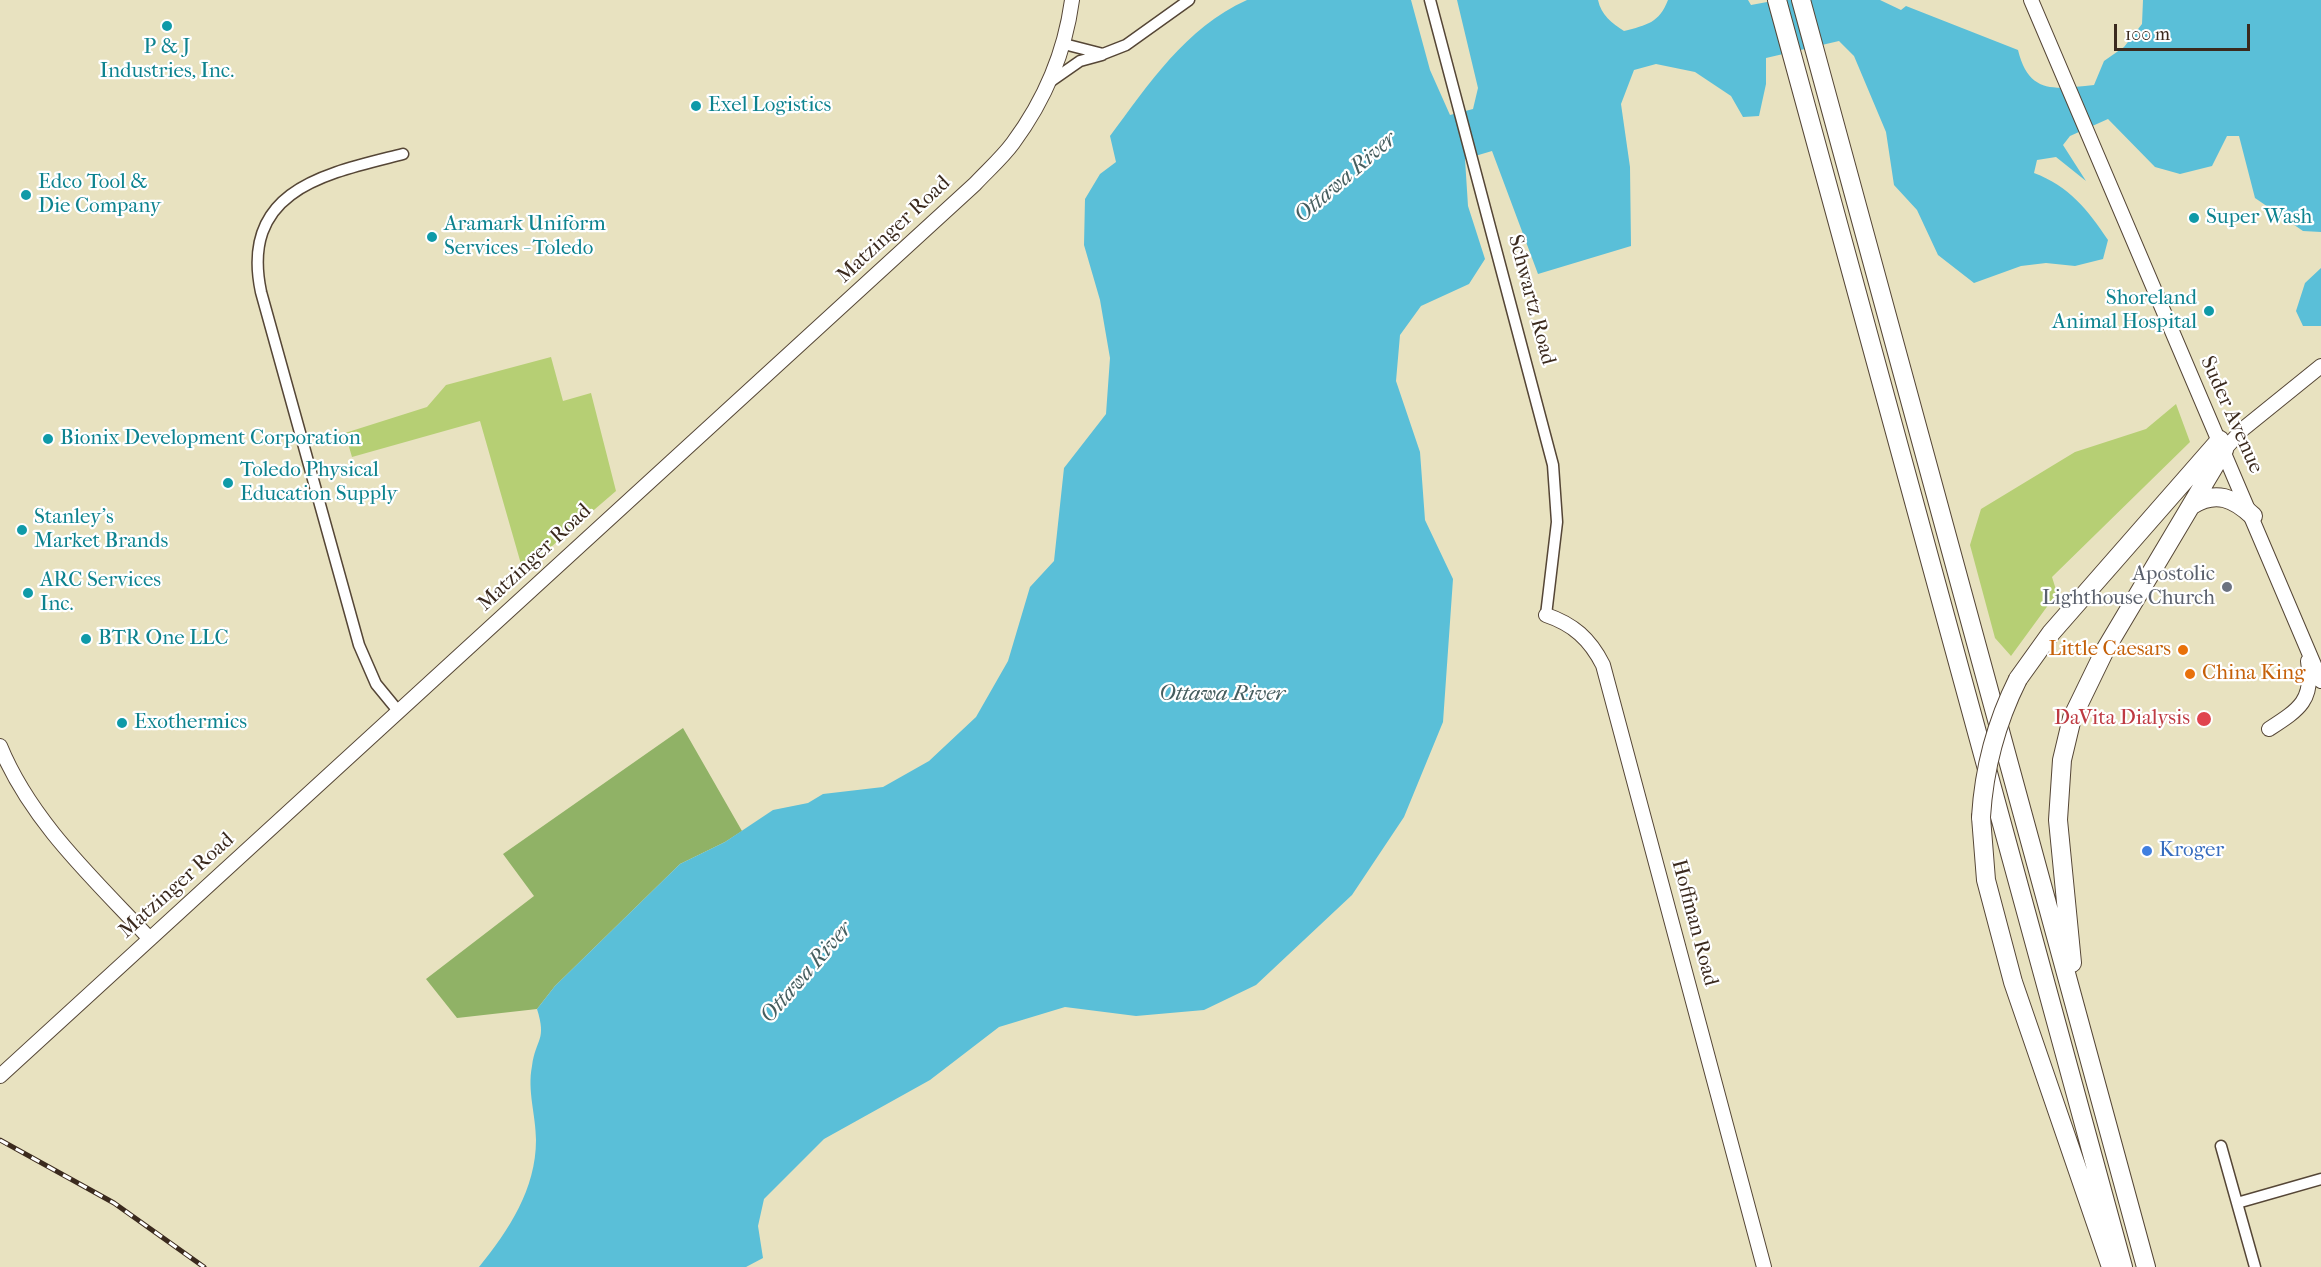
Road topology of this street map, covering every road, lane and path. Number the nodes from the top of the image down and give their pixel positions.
1 (1072, 0) edge
2 (1189, 0) edge
3 (1430, 0) edge
4 (1777, 0) edge
5 (1801, 0) edge
6 (2031, 0) edge
7 (1064, 44) junction
8 (1103, 54) junction
9 (1047, 84) junction
10 (403, 154) dead end
11 (2321, 366) edge
12 (2222, 445) junction
13 (2192, 505) junction
14 (2253, 516) junction
15 (1546, 615) joint
16 (2306, 647) junction
17 (2321, 681) edge
18 (399, 712) junction
19 (2269, 729) dead end
20 (0, 746) edge
21 (150, 939) junction
22 (2076, 1007) junction
23 (0, 1076) edge
24 (2222, 1146) dead end
25 (2321, 1179) edge
26 (2237, 1203) junction
27 (1764, 1267) edge
28 (2111, 1267) edge
29 (2123, 1267) edge
30 (2146, 1267) edge
31 (2255, 1267) edge

1 - 7 street, Matzinger Road
2 - 8 street
3 - 15 street, Schwartz Road
4 - 29 highway
5 - 22 highway
6 - 12 street, Suder Avenue
7 - 8 street
7 - 9 street, Matzinger Road
8 - 9 street
9 - 18 street, Matzinger Road
10 - 18 street
11 - 12 street
12 - 13 highway
12 - 14 street, Suder Avenue
12 - 28 highway, bridge
13 - 14 highway
13 - 22 highway
14 - 16 street, Suder Avenue
15 - 27 street, Hoffman Road
16 - 17 street, Suder Avenue
16 - 19 street
18 - 21 street, Matzinger Road
20 - 21 street
21 - 23 street, Matzinger Road
22 - 30 highway
24 - 26 street
25 - 26 street
26 - 31 street

